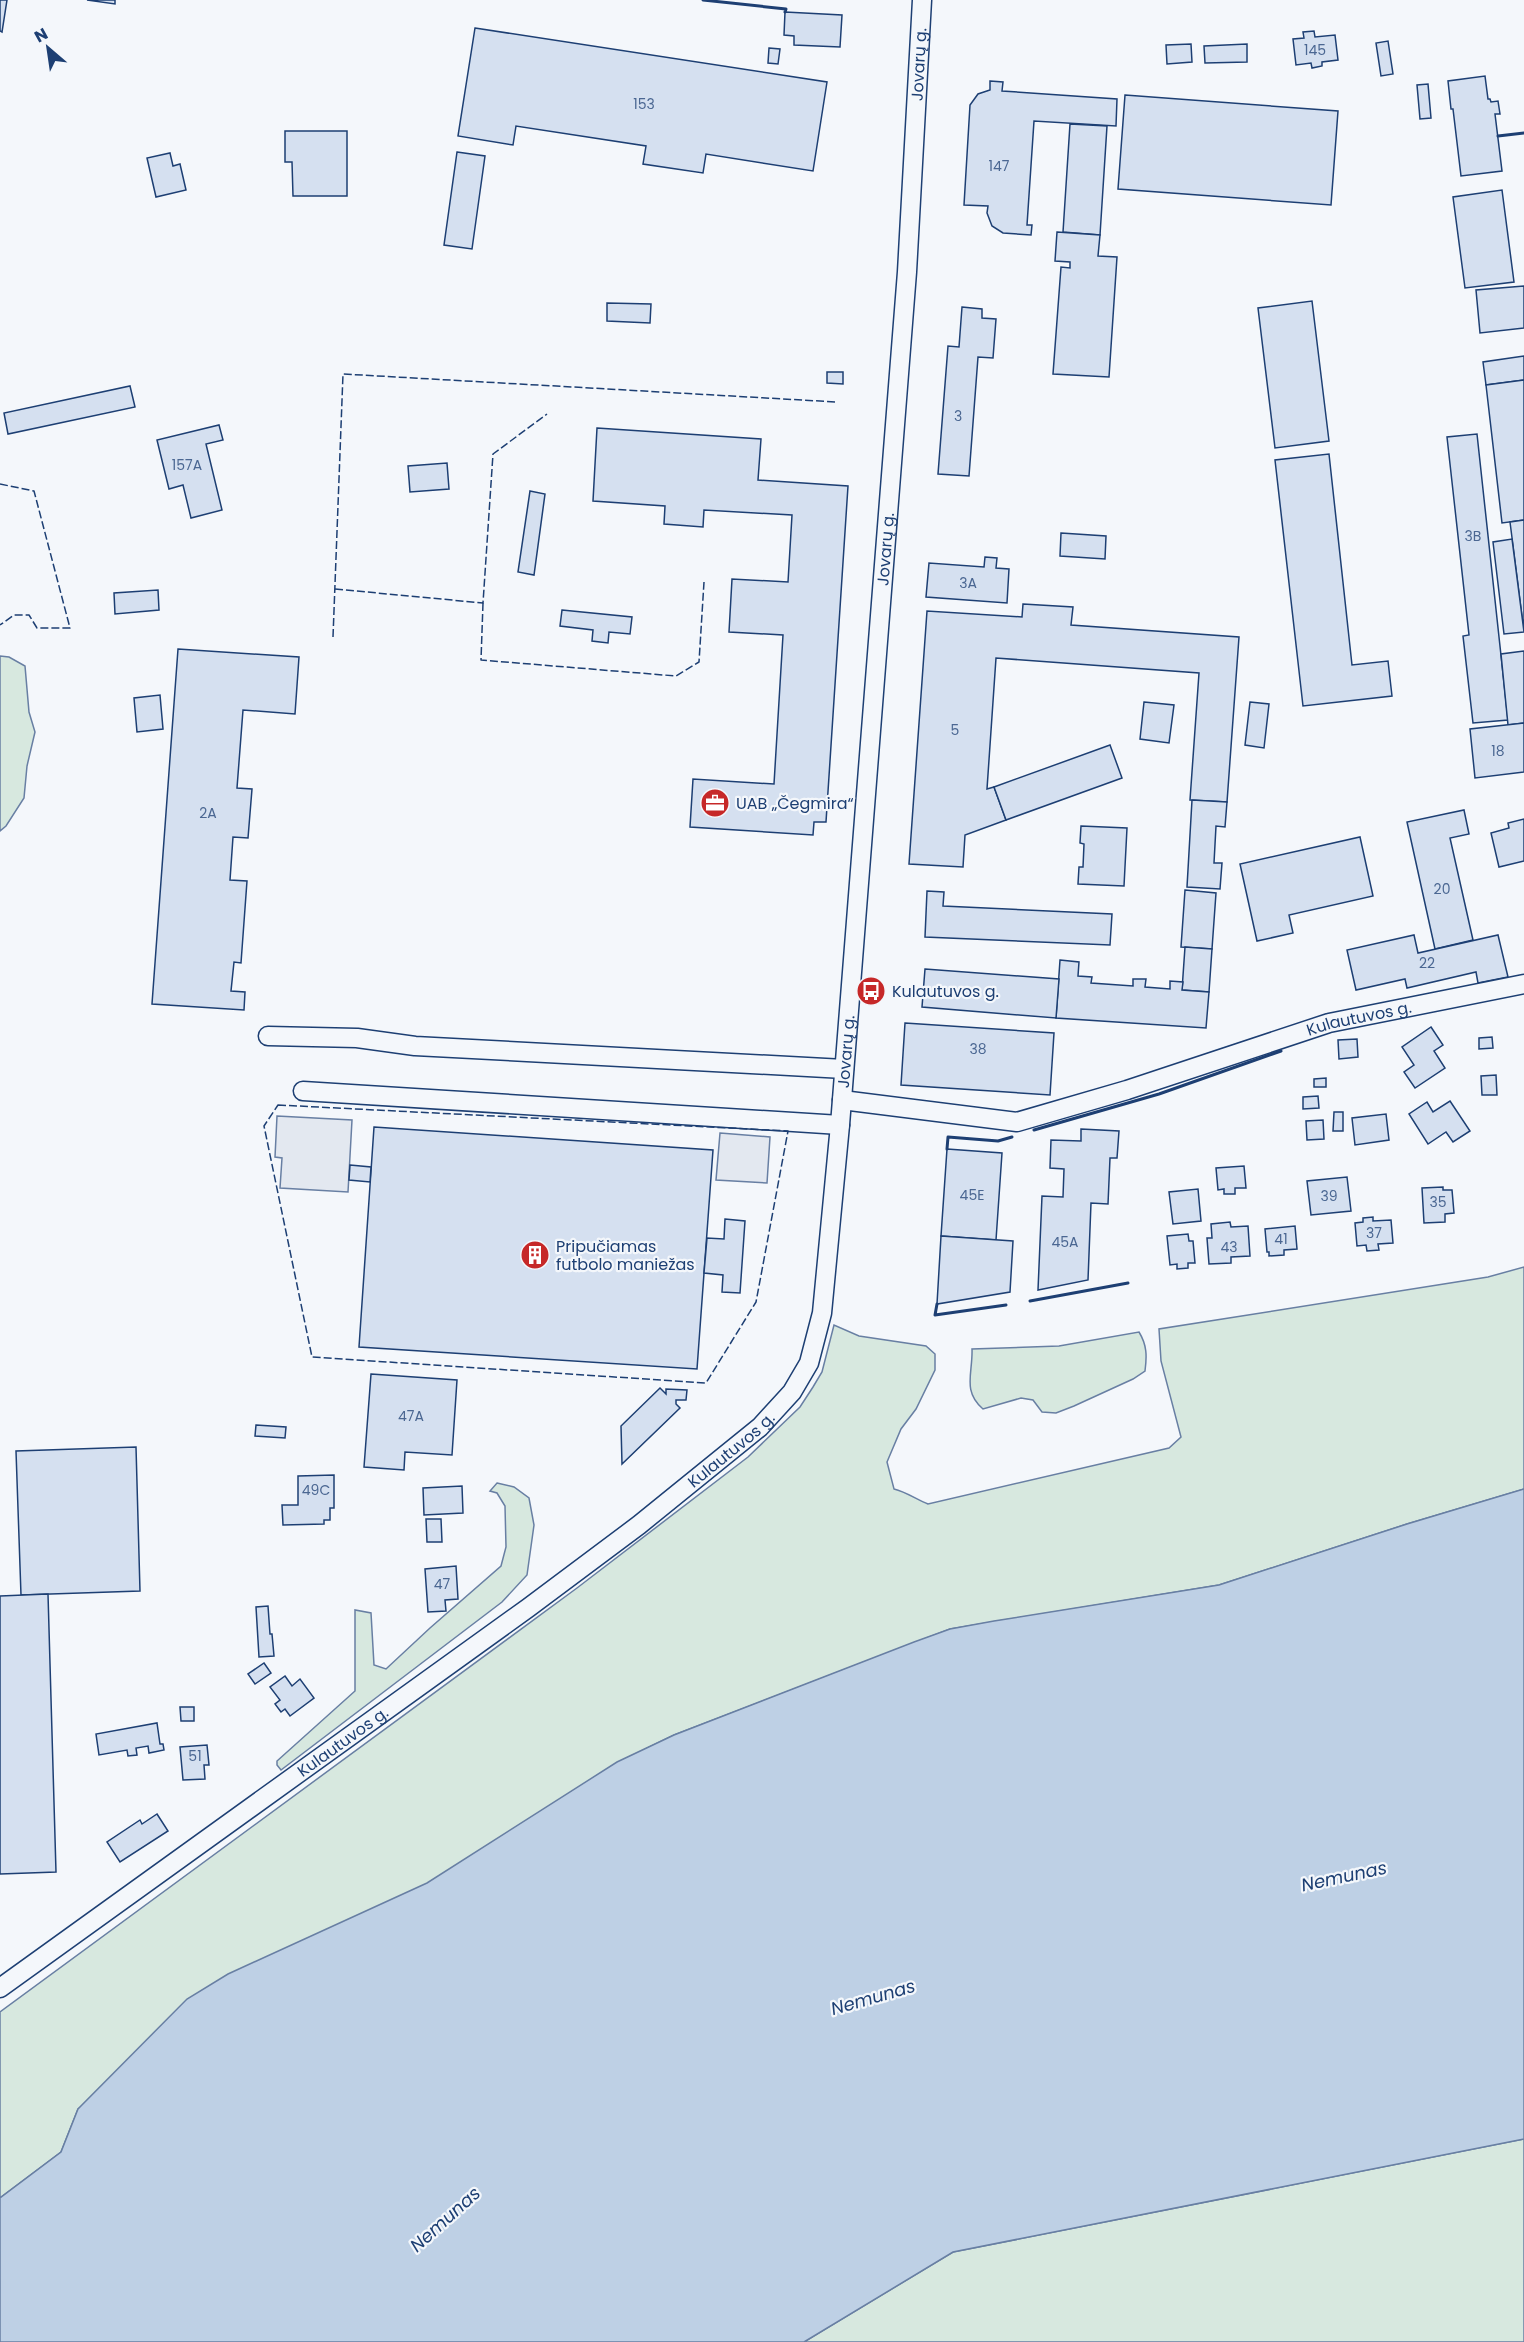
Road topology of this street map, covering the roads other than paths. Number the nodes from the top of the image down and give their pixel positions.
1 (922, 0) edge
2 (1524, 984) edge
3 (268, 1036) dead end
4 (844, 1069) junction
5 (303, 1090) dead end
6 (842, 1100) junction
7 (840, 1125) junction
8 (0, 1988) edge

1 - 4 street, Jovarų g.
2 - 6 street, Kulautuvos g.
3 - 4 street
4 - 6 street, Jovarų g.
5 - 7 street
6 - 7 street, Kulautuvos g.
7 - 8 street, Kulautuvos g.

